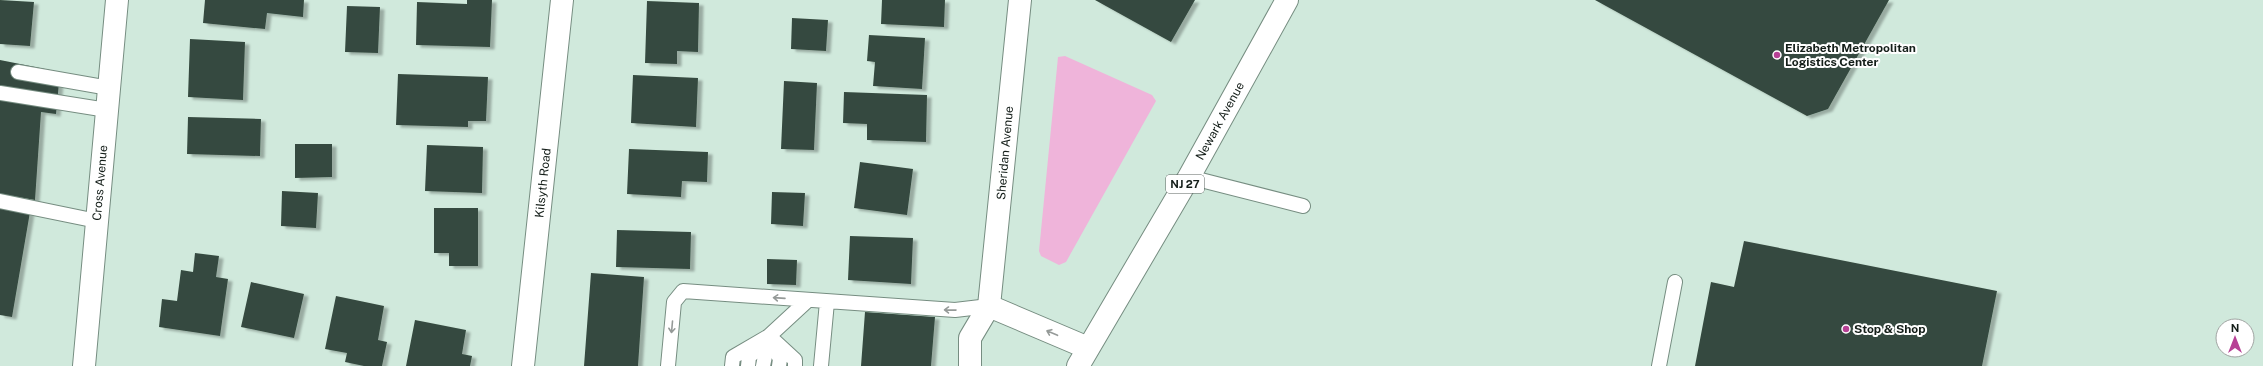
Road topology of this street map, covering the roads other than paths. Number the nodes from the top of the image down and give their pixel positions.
1 (117, 0) edge
2 (562, 0) edge
3 (1020, 0) edge
4 (1287, 0) edge
5 (18, 72) dead end
6 (109, 88) junction
7 (0, 93) edge
8 (107, 110) junction
9 (1189, 177) junction
10 (0, 201) edge
11 (1303, 206) dead end
12 (97, 221) junction
13 (1675, 282) dead end
14 (808, 300) junction
15 (827, 302) junction
16 (989, 306) junction
17 (769, 336) junction
18 (1083, 357) edge
19 (84, 366) edge
20 (523, 366) edge
21 (668, 366) edge
22 (732, 366) edge
23 (748, 366) edge
24 (763, 366) edge
25 (779, 366) edge
26 (795, 366) edge
27 (821, 366) edge
28 (970, 366) edge
29 (1659, 366) edge

1 - 6 street, Cross Avenue
2 - 20 street, Kilsyth Road
3 - 16 street, Sheridan Avenue
4 - 9 street, Newark Avenue / NJ 27
5 - 6 lane
6 - 8 street, Cross Avenue
7 - 8 lane
8 - 12 street, Cross Avenue
9 - 11 lane
9 - 18 street, Newark Avenue / NJ 27
10 - 12 lane
12 - 19 street, Cross Avenue
13 - 29 lane
14 - 15 lane
14 - 17 lane
14 -> 21 lane
16 -> 15 lane
15 - 27 lane
18 -> 16 street
16 - 28 street, Sheridan Avenue
17 - 22 lane
17 - 23 lane
17 - 24 lane
17 - 25 lane
17 - 26 lane

